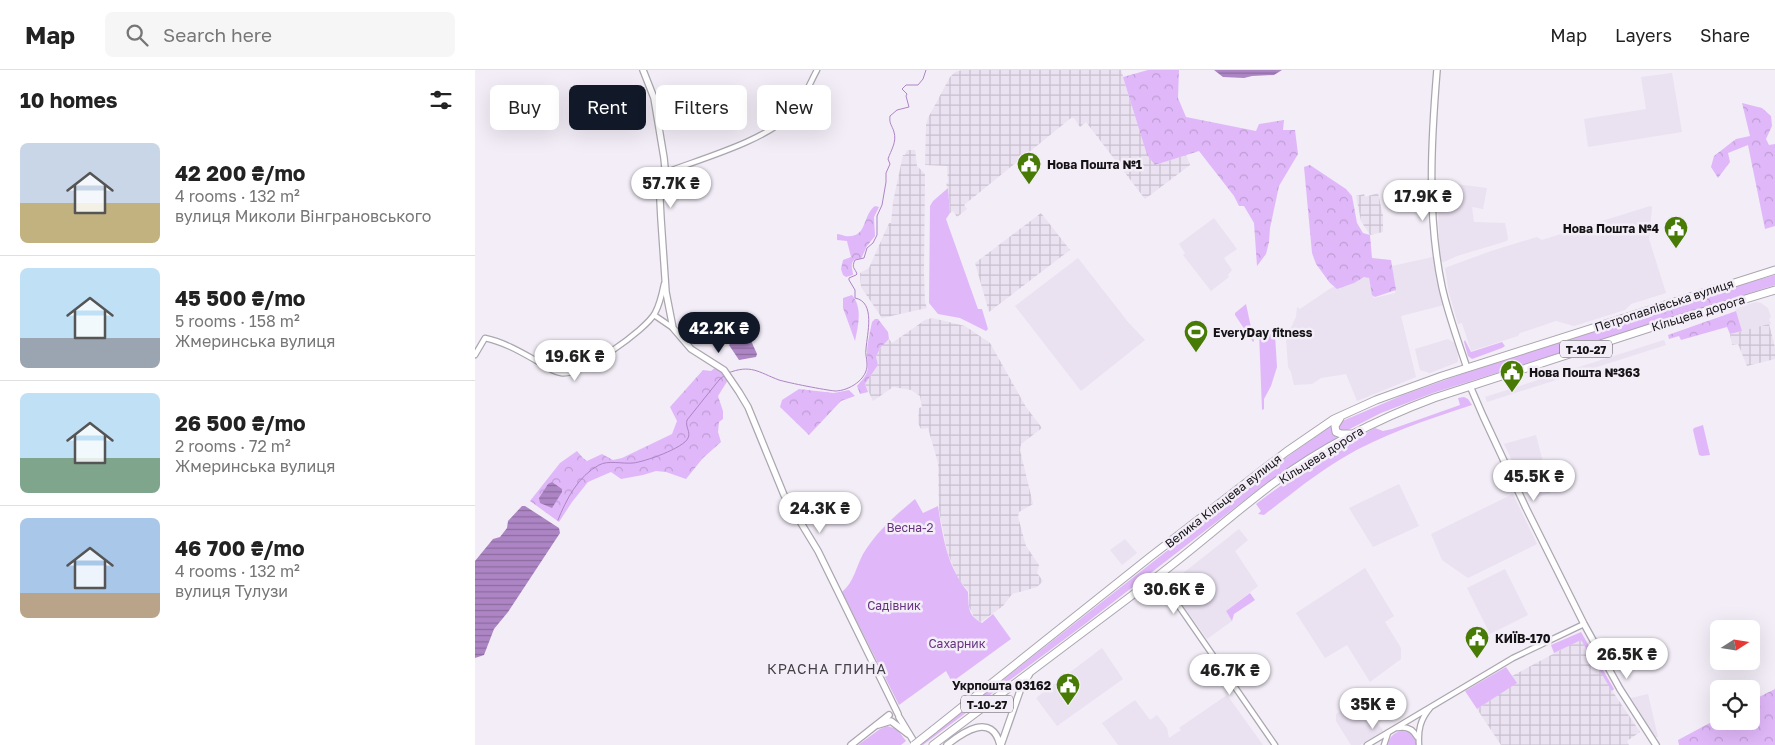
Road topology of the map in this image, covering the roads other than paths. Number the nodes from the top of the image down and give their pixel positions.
1 (643, 70) edge
2 (817, 70) edge
3 (1437, 70) edge
4 (664, 174) junction
5 (1775, 270) edge
6 (665, 278) junction
7 (1775, 290) edge
8 (654, 315) junction
9 (673, 328) junction
10 (475, 355) edge
11 (1467, 368) junction
12 (1470, 386) junction
13 (1344, 414) junction
14 (1353, 434) junction
15 (1158, 576) junction
16 (1584, 624) junction
17 (1034, 670) junction
18 (891, 701) junction
19 (1433, 706) junction
20 (898, 715) junction
21 (891, 718) junction
22 (1395, 728) junction
23 (1389, 732) junction
24 (908, 734) junction
25 (1419, 743) edge
26 (851, 745) edge
27 (915, 745) edge
28 (933, 745) edge
29 (947, 745) edge
30 (1001, 745) edge
31 (1275, 745) edge
32 (1367, 745) edge
33 (1383, 745) edge
34 (1656, 745) edge

1 - 4 main road
2 - 4 street
3 - 11 main road
4 - 6 main road
5 - 11 highway, Петропавлівська вулиця / Т-10-27
6 - 8 street
6 - 9 main road
7 - 12 highway, Кільцева дорога / Т-10-27
8 - 9 street
8 - 10 street
9 - 18 main road
11 - 13 highway, Велика Кільцева вулиця / Т-10-27
12 - 14 highway, Кільцева дорога / Т-10-27
12 - 16 main road
13 - 14 highway
13 - 27 highway, Велика Кільцева вулиця / Т-10-27, bridge
14 - 15 highway, Кільцева дорога / Т-10-27
15 - 17 highway, Кільцева дорога / Т-10-27
15 - 31 street
16 - 19 street
16 - 34 main road
17 - 28 highway, Кільцева дорога / Т-10-27
17 - 30 main road
18 - 20 main road
18 - 21 main road
19 - 22 street
19 - 25 street
20 - 21 main road
20 - 21 main road
20 - 24 main road
21 - 24 main road
21 - 26 main road
22 - 23 street
22 - 25 street
23 - 32 street
23 - 33 street
24 - 27 main road
29 - 30 main road

